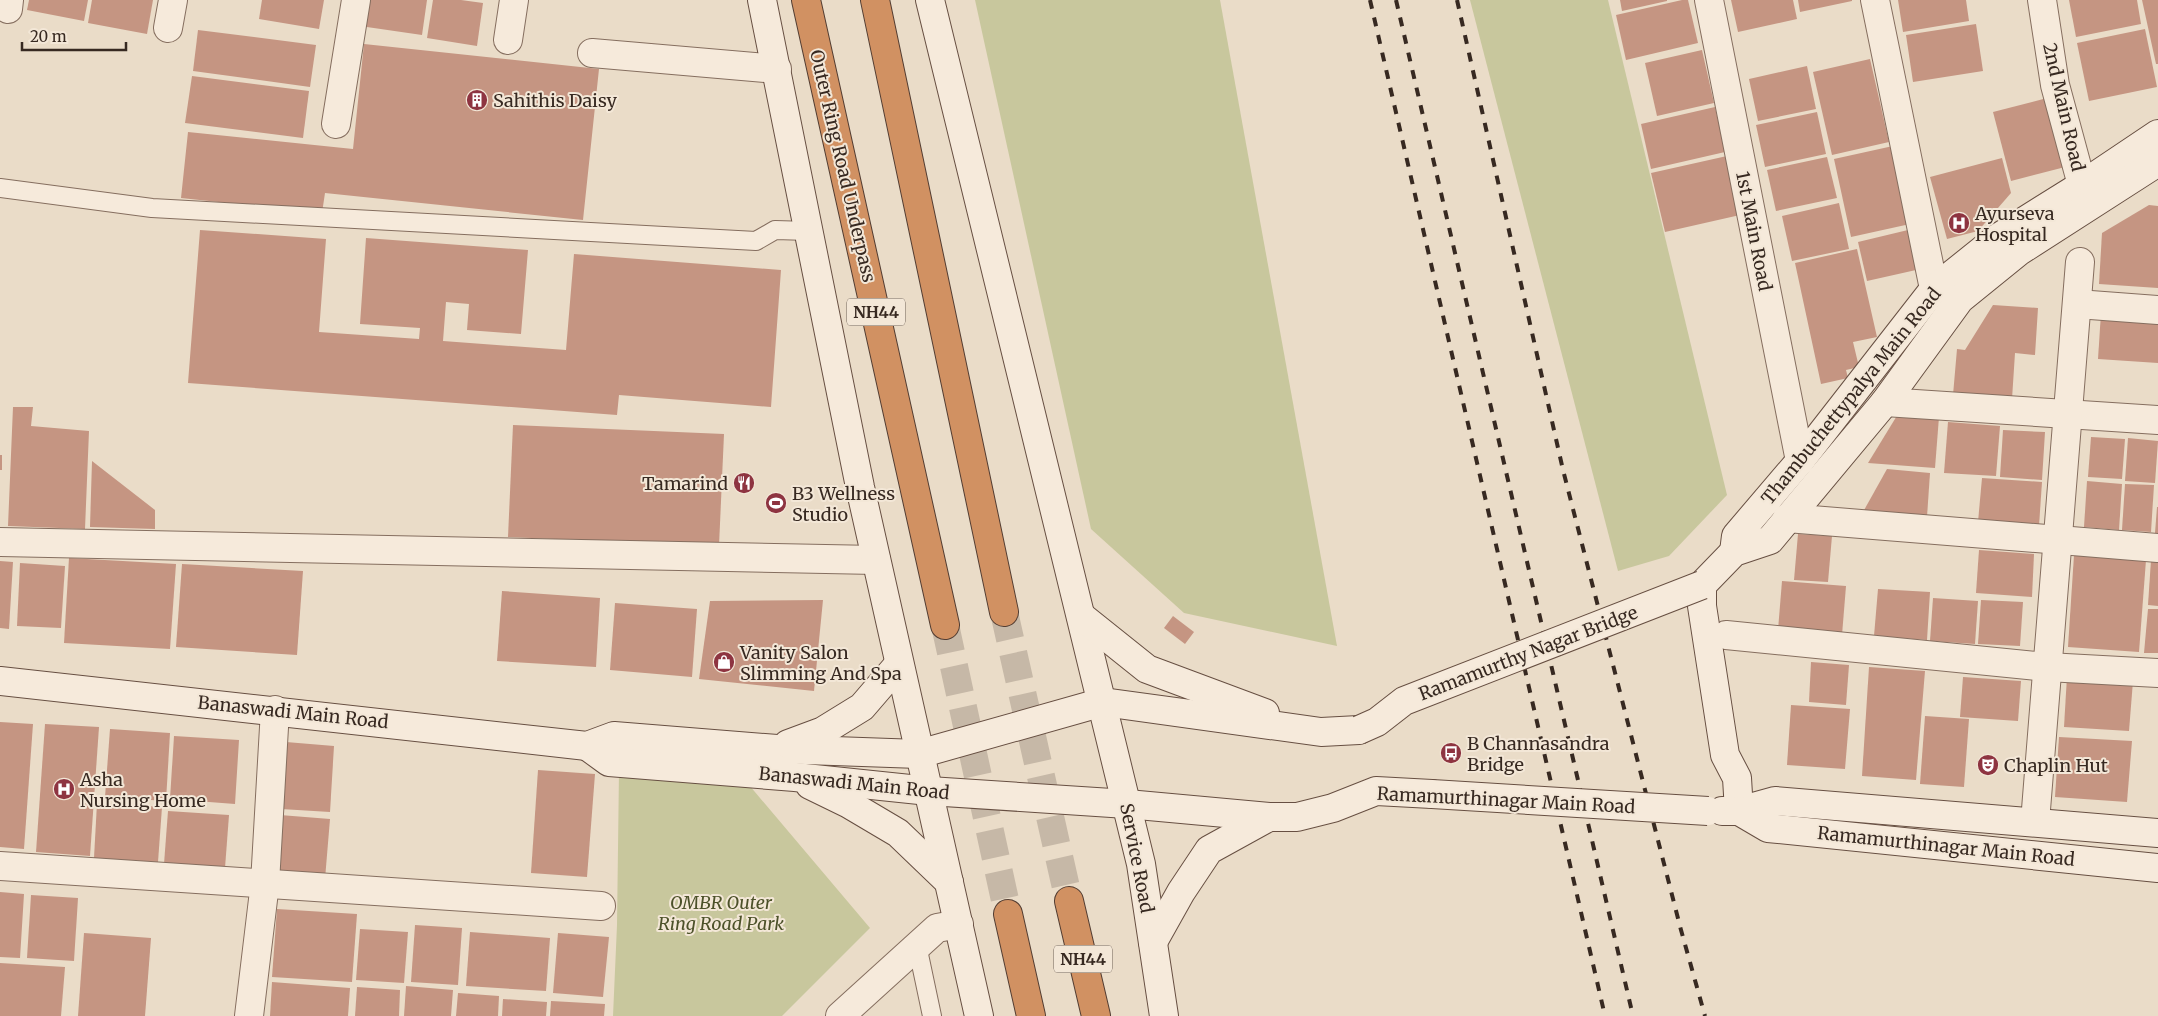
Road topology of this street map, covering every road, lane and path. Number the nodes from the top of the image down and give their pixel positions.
1 (173, 0) edge
2 (356, 0) edge
3 (514, 0) edge
4 (762, 0) edge
5 (806, 0) edge
6 (875, 0) edge
7 (930, 0) edge
8 (1708, 0) edge
9 (1875, 0) edge
10 (2042, 0) edge
11 (168, 28) dead end
12 (508, 40) dead end
13 (592, 53) dead end
14 (777, 69) junction
15 (336, 124) dead end
16 (2158, 134) edge
17 (2158, 162) edge
18 (2082, 185) junction
19 (0, 188) edge
20 (809, 231) junction
21 (2080, 262) dead end
22 (1934, 289) junction
23 (2077, 304) junction
24 (2158, 310) edge
25 (1885, 402) junction
26 (2068, 414) junction
27 (2158, 420) edge
28 (1800, 461) junction
29 (1787, 518) junction
30 (2058, 539) junction
31 (0, 542) edge
32 (2158, 548) edge
33 (876, 560) junction
34 (1718, 570) junction
35 (1004, 612) tunnel mouth
36 (1082, 617) junction
37 (945, 625) tunnel mouth
38 (1726, 635) junction
39 (899, 664) junction
40 (2047, 667) junction
41 (2158, 673) edge
42 (0, 681) edge
43 (1103, 702) junction
44 (275, 710) junction
45 (1321, 732) junction
46 (587, 746) junction
47 (777, 749) junction
48 (920, 754) junction
49 (794, 776) junction
50 (1737, 778) junction
51 (929, 791) junction
52 (1127, 804) junction
53 (1739, 811) junction
54 (1269, 817) junction
55 (2035, 822) junction
56 (2158, 833) edge
57 (0, 866) edge
58 (2158, 868) edge
59 (949, 882) junction
60 (265, 883) junction
61 (1069, 901) tunnel mouth
62 (601, 906) dead end
63 (1008, 914) tunnel mouth
64 (959, 924) junction
65 (1153, 942) junction
66 (917, 945) junction
67 (249, 1016) edge
68 (840, 1016) edge
69 (932, 1016) edge
70 (979, 1016) edge
71 (1032, 1016) edge
72 (1096, 1016) edge
73 (1164, 1016) edge

1 - 11 street
2 - 15 street
3 - 12 street
4 - 14 street
5 - 37 highway, Outer Ring Road Underpass / NH44
6 - 35 highway
7 - 36 street, Service Road
8 - 28 street, 1st Main Road
9 - 22 street
10 - 18 street, 2nd Main Road
13 - 14 street
14 - 20 street
16 - 18 street, Thambuchettypalya Main Road
17 - 25 street, Thambuchettypalya Main Road
18 - 22 street, Thambuchettypalya Main Road
19 - 20 lane
20 - 33 street
21 - 23 street
22 - 28 street, Thambuchettypalya Main Road
23 - 24 street
23 - 26 street
25 - 26 street
25 - 29 street, Thambuchettypalya Main Road
26 - 27 street
26 - 30 street
28 - 34 street, Thambuchettypalya Main Road
29 - 30 street
29 - 34 street, Thambuchettypalya Main Road
30 - 32 street
30 - 40 street
31 - 33 street
33 - 39 street
34 - 38 street, Thambuchettypalya Main Road
34 - 45 street, Ramamurthy Nagar Bridge, bridge
34 - 50 street, Thambuchettypalya Main Road
36 - 43 street, Service Road
36 - 45 street
38 - 40 street
38 - 50 street, Thambuchettypalya Main Road
39 - 47 street
39 - 48 street
40 - 41 street
40 - 55 street
42 - 44 street, Banaswadi Main Road
43 - 45 street
43 - 48 street, Banaswadi Main Road
43 - 52 street, Service Road
44 - 46 street, Banaswadi Main Road
44 - 60 street
46 - 47 street, Banaswadi Main Road
46 - 49 street, Banaswadi Main Road
47 - 48 street, Banaswadi Main Road
48 - 51 street
49 - 51 street, Banaswadi Main Road
49 - 59 street
50 - 53 street, Thambuchettypalya Main Road
51 - 52 street, Banaswadi Main Road
51 - 59 street
52 - 54 street, Ramamurthinagar Main Road
52 - 65 street, Service Road
53 - 54 street, Ramamurthinagar Main Road, bridge
53 - 55 street, Ramamurthinagar Main Road
53 - 58 street, Ramamurthinagar Main Road
54 - 65 street
55 - 56 street, Ramamurthinagar Main Road
57 - 60 street
59 - 64 street
60 - 62 street
60 - 67 street
61 - 72 highway, NH44
63 - 71 highway
64 - 66 street
64 - 70 street
65 - 73 street, Service Road
66 - 68 street
66 - 69 lane

